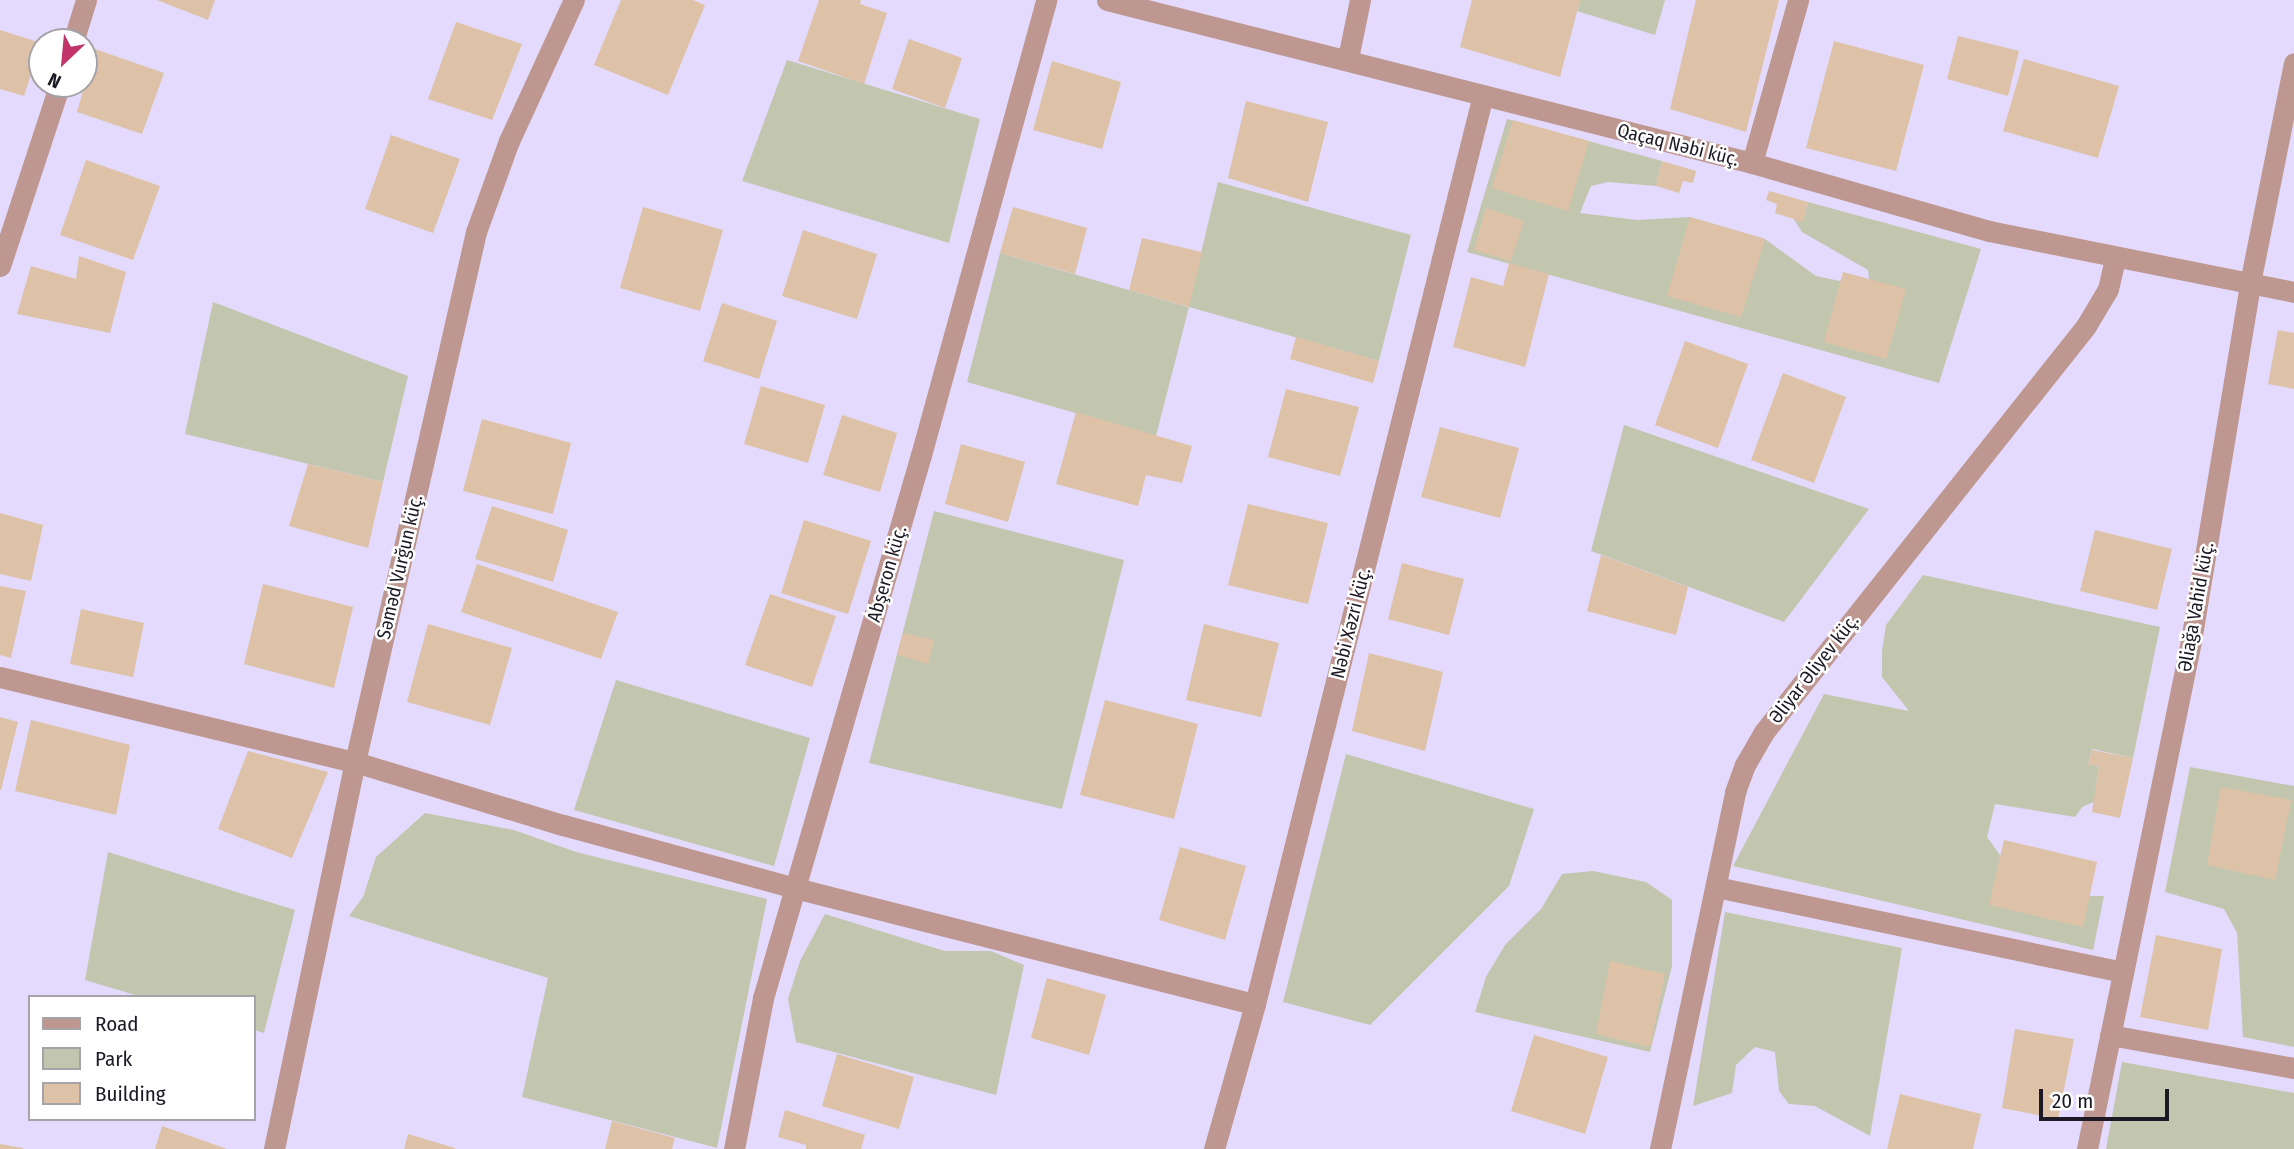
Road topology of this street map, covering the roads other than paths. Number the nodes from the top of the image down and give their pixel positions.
1 (86, 0) edge
2 (574, 0) edge
3 (1046, 0) edge
4 (1107, 0) edge
5 (1360, 0) edge
6 (1798, 0) edge
7 (77, 28) edge
8 (1348, 58) junction
9 (2294, 63) edge
10 (1483, 95) junction
11 (55, 98) edge
12 (1752, 163) junction
13 (2115, 260) junction
14 (0, 266) edge
15 (2250, 283) junction
16 (2294, 292) edge
17 (0, 677) edge
18 (355, 762) junction
19 (1716, 887) junction
20 (795, 888) junction
21 (2123, 972) junction
22 (1255, 1004) junction
23 (2110, 1035) junction
24 (2294, 1068) edge
25 (274, 1149) edge
26 (734, 1149) edge
27 (1214, 1149) edge
28 (1660, 1149) edge
29 (2087, 1149) edge

1 - 7 street
2 - 18 street, Səməd Vurğun küç.
3 - 20 street, Abşeron küç.
4 - 8 street, Qaçaq Nəbi küç.
5 - 8 street
6 - 12 street
8 - 10 street, Qaçaq Nəbi küç.
9 - 15 street, Əliağa Vahid küç.
10 - 12 street, Qaçaq Nəbi küç.
10 - 22 street, Nəbi Xəzri küç.
11 - 14 street
12 - 13 street, Qaçaq Nəbi küç.
13 - 15 street, Qaçaq Nəbi küç.
13 - 19 street, Əliyar Əliyev küç.
15 - 16 street, Qaçaq Nəbi küç.
15 - 21 street, Əliağa Vahid küç.
17 - 18 street
18 - 20 street
18 - 25 street, Səməd Vurğun küç.
19 - 21 street
19 - 28 street, Əliyar Əliyev küç.
20 - 22 street
20 - 26 street, Abşeron küç.
21 - 23 street, Əliağa Vahid küç.
22 - 27 street, Nəbi Xəzri küç.
23 - 24 street
23 - 29 street, Əliağa Vahid küç.

